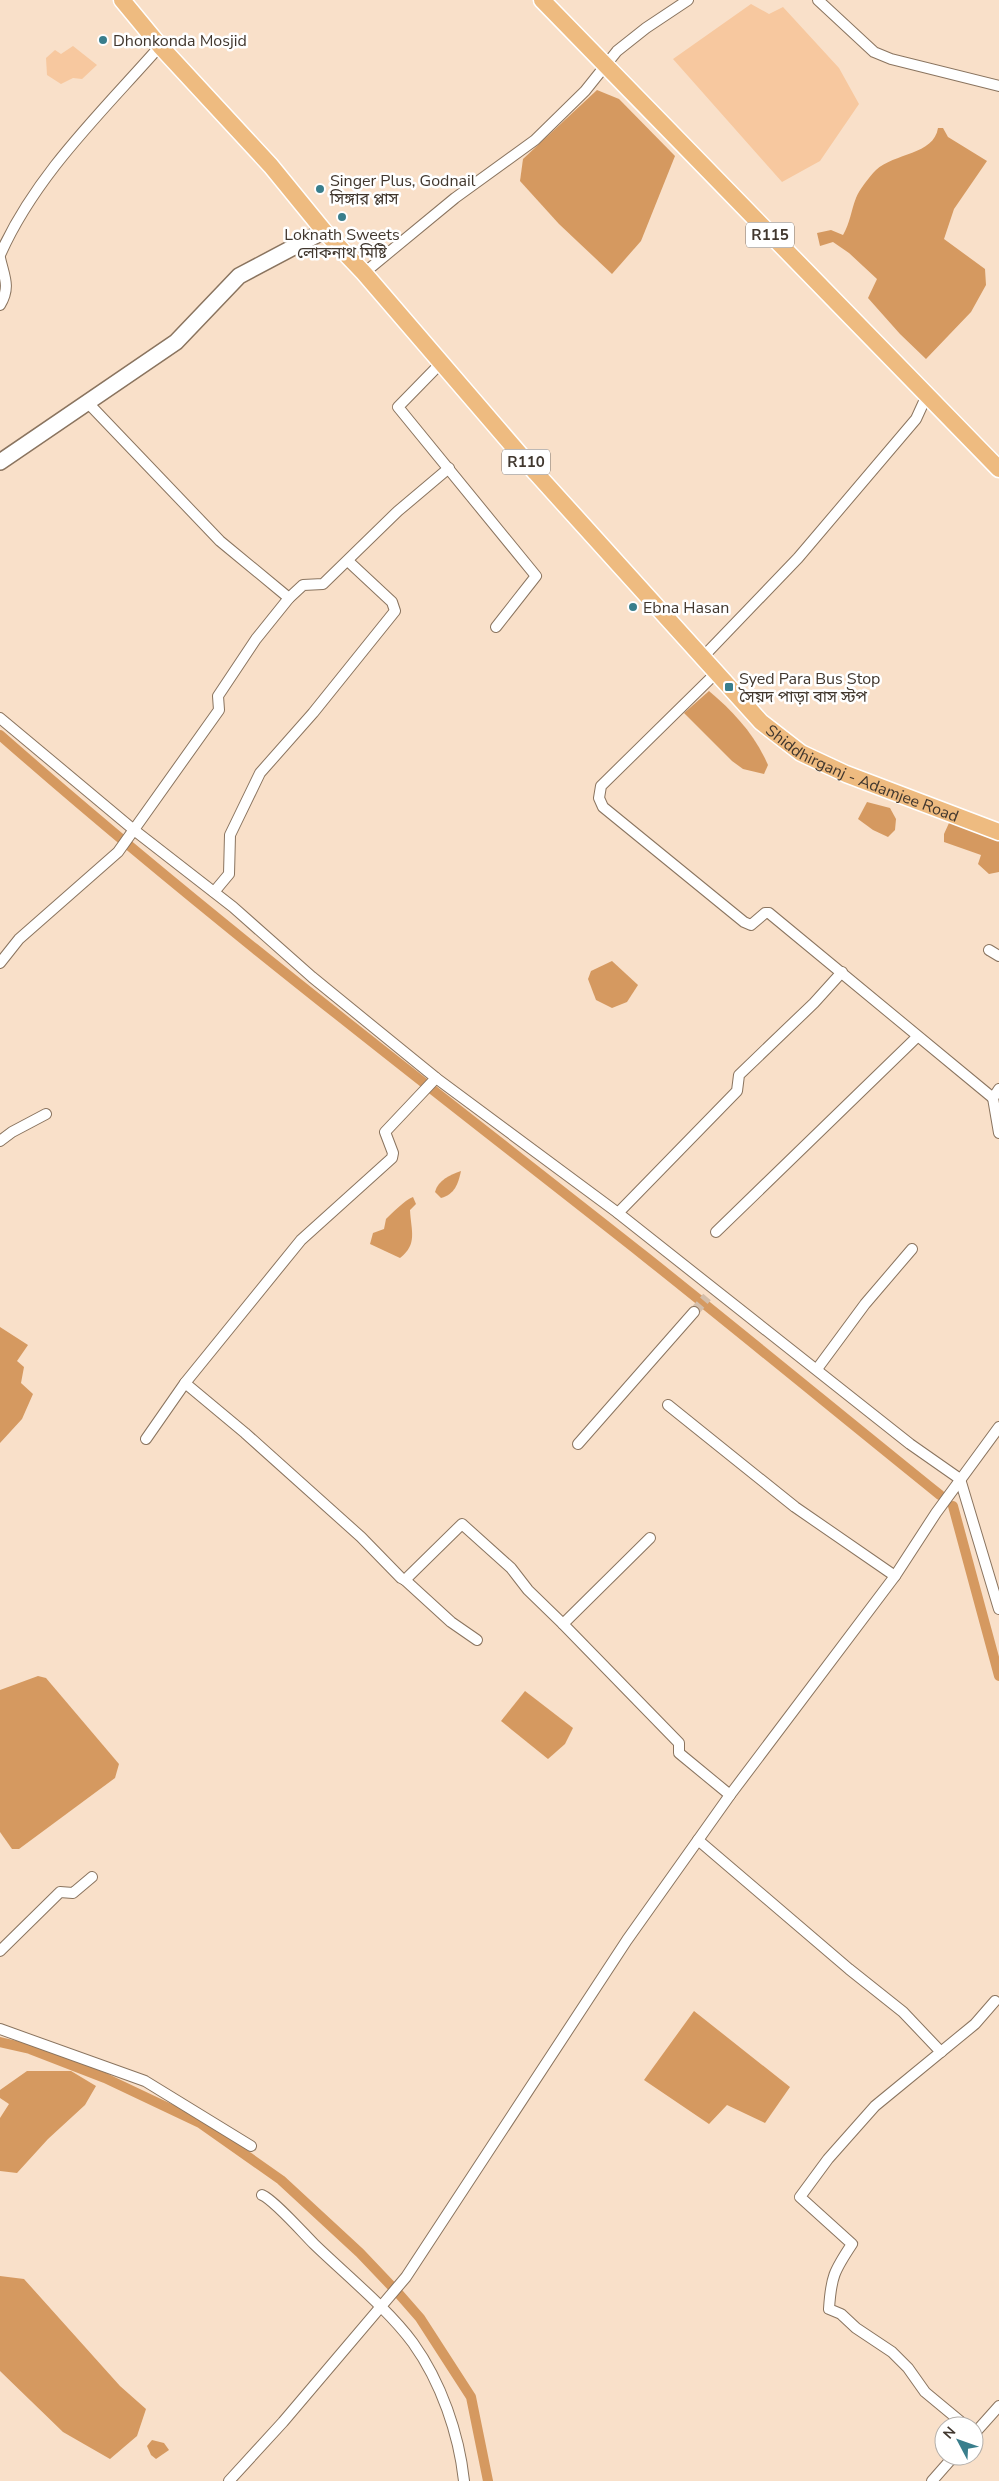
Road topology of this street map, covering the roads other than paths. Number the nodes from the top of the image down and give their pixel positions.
1 (122, 0) edge
2 (542, 0) edge
3 (688, 0) edge
4 (818, 0) edge
5 (160, 46) junction
6 (605, 67) junction
7 (999, 86) edge
8 (324, 231) junction
9 (0, 256) edge
10 (364, 273) junction
11 (0, 305) edge
12 (442, 363) junction
13 (926, 395) junction
14 (89, 404) junction
15 (0, 462) edge
16 (449, 468) junction
17 (999, 469) edge
18 (348, 561) junction
19 (289, 598) junction
20 (496, 627) dead end
21 (701, 659) junction
22 (716, 673) junction
23 (0, 718) edge
24 (999, 832) edge
25 (132, 834) junction
26 (214, 892) junction
27 (989, 950) dead end
28 (999, 956) edge
29 (0, 963) edge
30 (842, 972) junction
31 (917, 1037) junction
32 (433, 1081) junction
33 (996, 1094) edge
34 (46, 1114) dead end
35 (999, 1133) edge
36 (0, 1141) edge
37 (618, 1213) junction
38 (716, 1232) dead end
39 (912, 1249) dead end
40 (694, 1312) tunnel mouth
41 (817, 1369) junction
42 (185, 1384) junction
43 (668, 1405) dead end
44 (999, 1427) edge
45 (146, 1439) dead end
46 (578, 1444) dead end
47 (960, 1479) junction
48 (650, 1538) dead end
49 (895, 1576) junction
50 (405, 1580) junction
51 (999, 1609) edge
52 (563, 1624) junction
53 (477, 1640) dead end
54 (730, 1795) junction
55 (698, 1840) junction
56 (92, 1877) dead end
57 (0, 1951) edge
58 (996, 2001) dead end
59 (0, 2029) edge
60 (941, 2052) junction
61 (251, 2146) dead end
62 (262, 2195) dead end
63 (382, 2304) junction
64 (999, 2406) edge
65 (954, 2416) edge
66 (984, 2422) edge
67 (945, 2466) edge
68 (229, 2481) edge
69 (464, 2481) edge
70 (932, 2481) edge

1 - 5 main road, Shiddhirganj - Adamjee Road / R110
2 - 6 main road, R115
3 - 6 street
4 - 7 street
5 - 8 main road, Shiddhirganj - Adamjee Road / R110
5 - 9 street
6 - 10 street
6 - 13 main road, R115
8 - 10 main road, Shiddhirganj - Adamjee Road / R110
8 - 14 street
9 - 11 street
10 - 12 main road, Shiddhirganj - Adamjee Road / R110
12 - 16 street
12 - 21 main road, Shiddhirganj - Adamjee Road / R110
13 - 17 main road, R115
13 - 21 street
14 - 15 street
14 - 19 street
16 - 18 street
16 - 20 street
18 - 19 street
18 - 26 street
19 - 25 street
21 - 22 main road, Shiddhirganj - Adamjee Road / R110
22 - 24 main road, Shiddhirganj - Adamjee Road / R110
22 - 30 street
23 - 25 street
25 - 26 street
25 - 29 street
26 - 32 street
27 - 28 street
30 - 31 street
30 - 37 street
31 - 33 street
31 - 38 street
32 - 37 street
32 - 42 street
33 - 35 street
34 - 36 street
37 - 41 street
39 - 41 street
40 - 46 street
41 - 47 street
42 - 45 street
42 - 50 street
43 - 49 street
44 - 47 street
47 - 49 street
47 - 51 street
48 - 52 street
49 - 54 street
50 - 52 street
50 - 53 street
52 - 54 street
54 - 55 street
55 - 60 street
55 - 63 street
56 - 57 street
58 - 60 street
59 - 61 street
60 - 65 street
62 - 63 street
63 - 68 street
63 - 69 street
64 - 66 street
67 - 70 street

